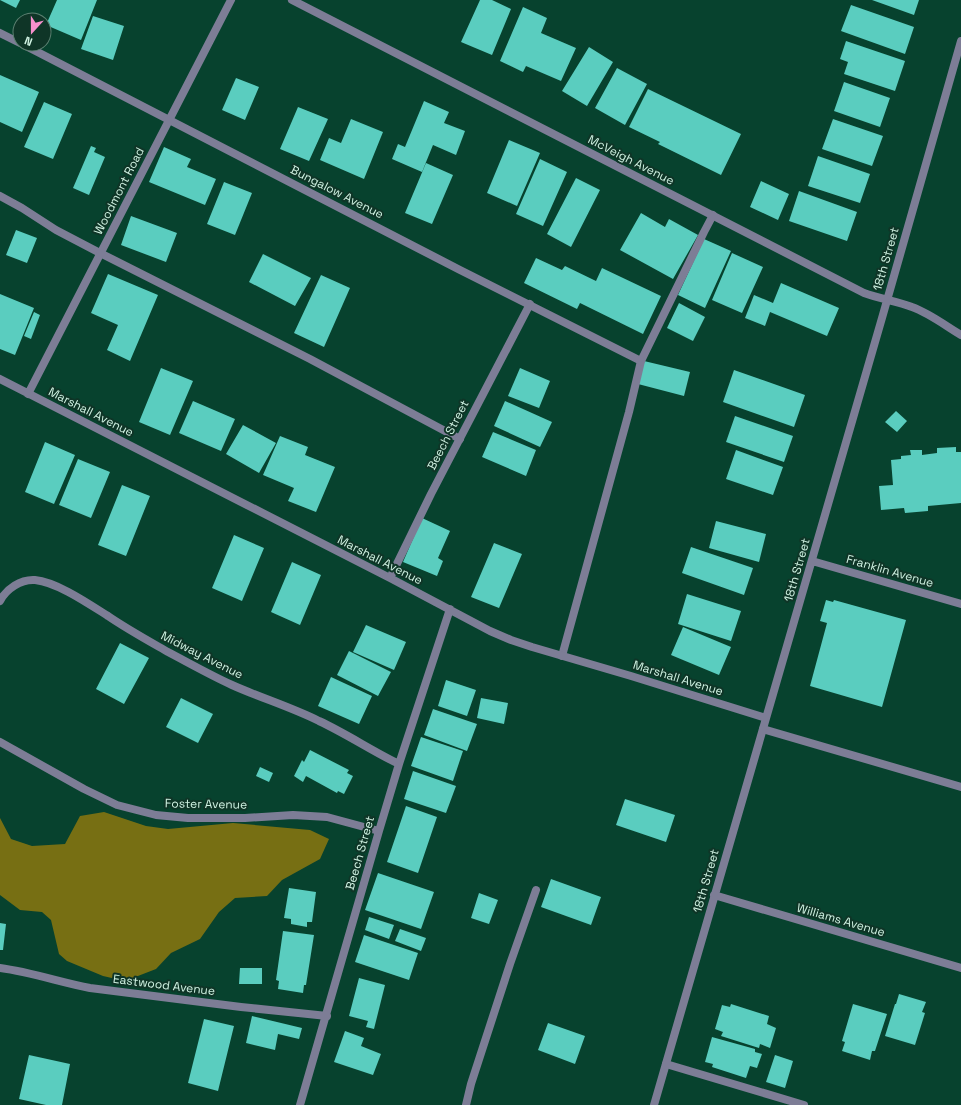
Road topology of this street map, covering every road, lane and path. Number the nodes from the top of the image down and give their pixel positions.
1 (231, 0) edge
2 (292, 0) edge
3 (0, 33) edge
4 (12, 39) edge
5 (961, 41) edge
6 (38, 52) edge
7 (169, 120) junction
8 (0, 196) edge
9 (713, 215) junction
10 (100, 253) junction
11 (887, 300) junction
12 (530, 304) junction
13 (961, 335) edge
14 (641, 361) junction
15 (0, 379) edge
16 (28, 394) junction
17 (460, 439) junction
18 (812, 561) junction
19 (390, 578) junction
20 (0, 601) edge
21 (961, 604) edge
22 (450, 610) junction
23 (562, 656) junction
24 (766, 718) junction
25 (763, 729) junction
26 (0, 742) edge
27 (399, 764) junction
28 (961, 787) edge
29 (379, 831) junction
30 (536, 890) dead end
31 (714, 895) junction
32 (0, 968) edge
33 (961, 968) edge
34 (327, 1016) junction
35 (666, 1064) junction
36 (300, 1105) edge
37 (466, 1105) edge
38 (654, 1105) edge
39 (804, 1105) edge

1 - 7 street, Woodmont Road
2 - 9 street, McVeigh Avenue
3 - 4 street, Bungalow Avenue
5 - 11 street, 18th Street
6 - 7 street, Bungalow Avenue
7 - 10 street, Woodmont Road
7 - 12 street, Bungalow Avenue
8 - 10 street
9 - 11 street, McVeigh Avenue
9 - 14 street
10 - 16 street, Woodmont Road
10 - 17 street
11 - 13 street, McVeigh Avenue
11 - 18 street, 18th Street
12 - 14 street, Bungalow Avenue
12 - 17 street, Beech Street
14 - 23 street
15 - 16 street, Marshall Avenue
16 - 19 street, Marshall Avenue
17 - 19 street, Beech Street
18 - 21 street, Franklin Avenue
18 - 24 street, 18th Street
19 - 22 street, Marshall Avenue
20 - 27 street, Midway Avenue
22 - 23 street, Marshall Avenue
22 - 27 street, Beech Street
23 - 24 street, Marshall Avenue
24 - 25 street, 18th Street
25 - 28 street
25 - 31 street, 18th Street
26 - 29 street, Foster Avenue
27 - 29 street, Beech Street
29 - 34 street, Beech Street
30 - 37 street
31 - 33 street, Williams Avenue
31 - 35 street, 18th Street
32 - 34 street, Eastwood Avenue
34 - 36 street, Beech Street
35 - 38 street, 18th Street
35 - 39 street

